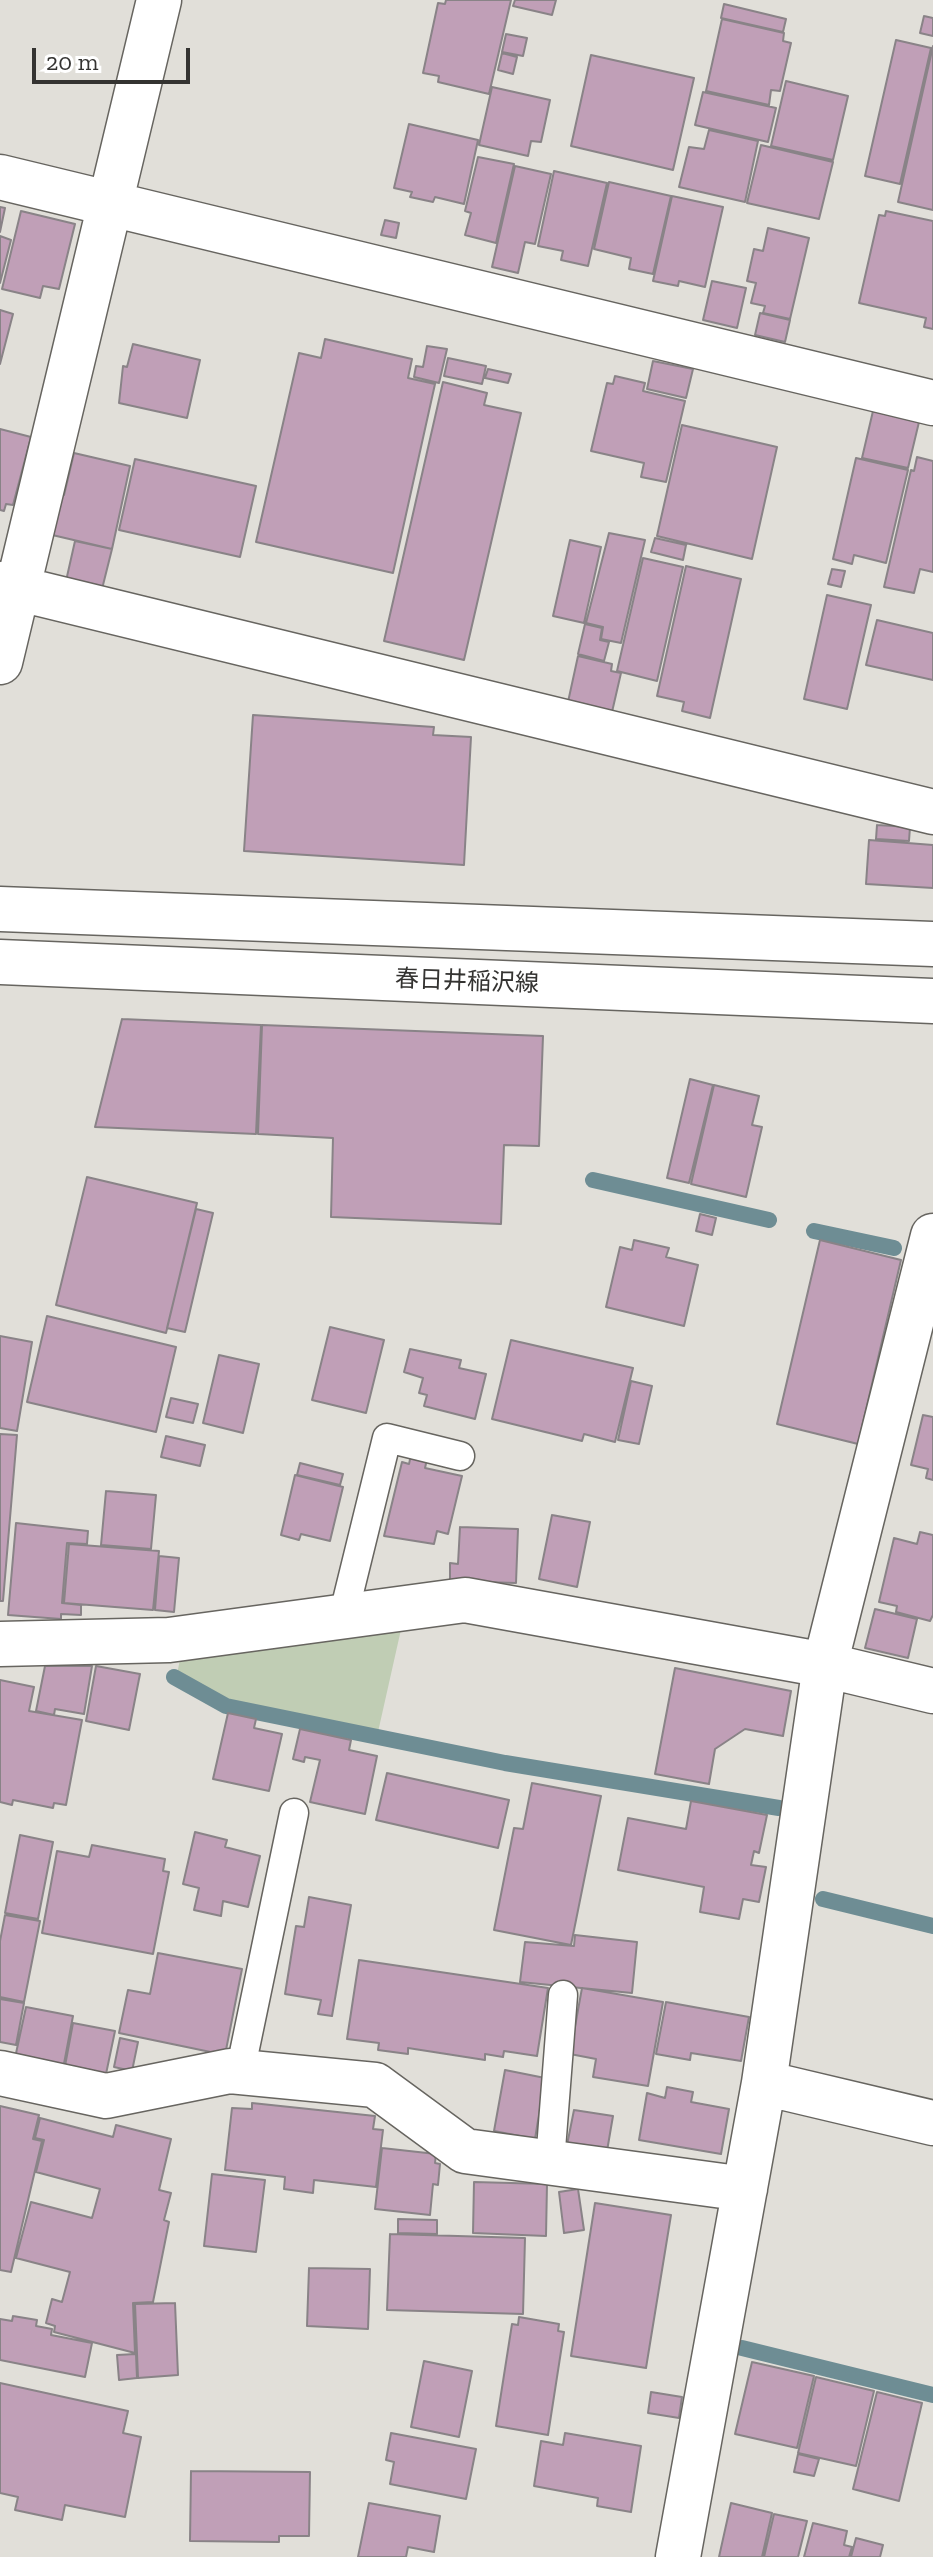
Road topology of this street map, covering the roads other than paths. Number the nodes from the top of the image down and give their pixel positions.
1 (159, 0) edge
2 (0, 177) edge
3 (110, 204) junction
4 (933, 403) edge
5 (9, 586) edge
6 (0, 662) edge
7 (933, 812) edge
8 (0, 909) edge
9 (933, 944) edge
10 (0, 962) edge
11 (933, 1001) edge
12 (931, 1249) edge
13 (460, 1456) dead end
14 (343, 1617) junction
15 (0, 1644) edge
16 (825, 1665) junction
17 (933, 1691) edge
18 (294, 1813) dead end
19 (563, 1995) dead end
20 (240, 2072) junction
21 (0, 2073) edge
22 (764, 2083) junction
23 (933, 2123) edge
24 (550, 2162) junction
25 (745, 2189) junction
26 (678, 2557) edge

1 - 3 street
2 - 3 street
3 - 4 street
3 - 5 street
5 - 6 street
5 - 7 street
8 - 9 street
10 - 11 street, 春日井稲沢線
12 - 16 street
13 - 14 lane
14 - 15 street
14 - 16 street
16 - 17 street
16 - 22 street
18 - 20 lane
19 - 24 lane
20 - 21 street
20 - 24 street
22 - 23 street
22 - 25 street
24 - 25 street
25 - 26 street

